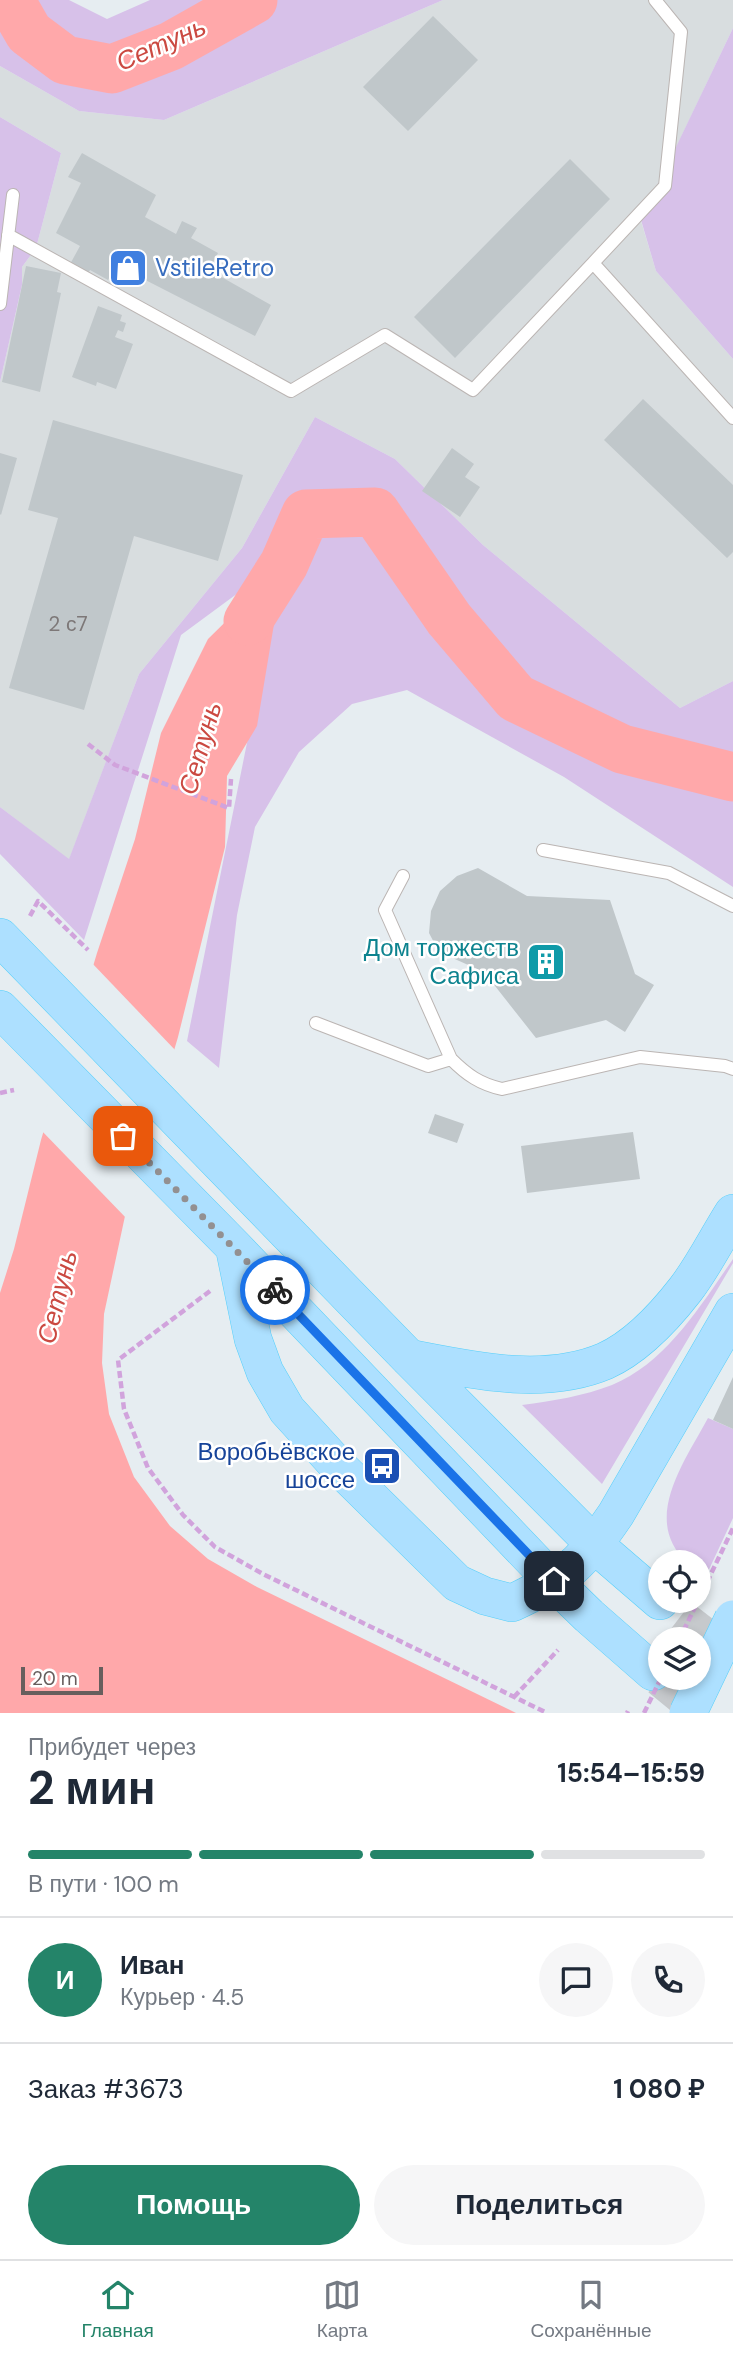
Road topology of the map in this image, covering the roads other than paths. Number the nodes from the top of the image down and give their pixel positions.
1 (655, 0) edge
2 (13, 195) dead end
3 (8, 234) junction
4 (593, 263) junction
5 (0, 304) edge
6 (733, 418) edge
7 (543, 850) dead end
8 (403, 876) dead end
9 (733, 906) edge
10 (0, 937) edge
11 (0, 1009) edge
12 (316, 1023) dead end
13 (451, 1059) junction
14 (733, 1069) edge
15 (733, 1213) edge
16 (234, 1247) junction
17 (733, 1312) edge
18 (409, 1358) junction
19 (595, 1545) junction
20 (554, 1581) junction
21 (648, 1586) edge
22 (733, 1619) edge
23 (648, 1667) edge
24 (688, 1713) edge

1 - 4 lane
2 - 3 lane
3 - 4 lane
3 - 5 lane
4 - 6 lane
7 - 9 lane
8 - 13 lane
10 - 18 main road
11 - 16 main road
12 - 13 lane
13 - 14 lane
15 - 18 main road
16 - 20 main road
16 - 20 main road
17 - 19 main road
18 - 19 main road
19 - 20 main road
19 - 21 main road
20 - 23 main road
22 - 24 main road, bridge

